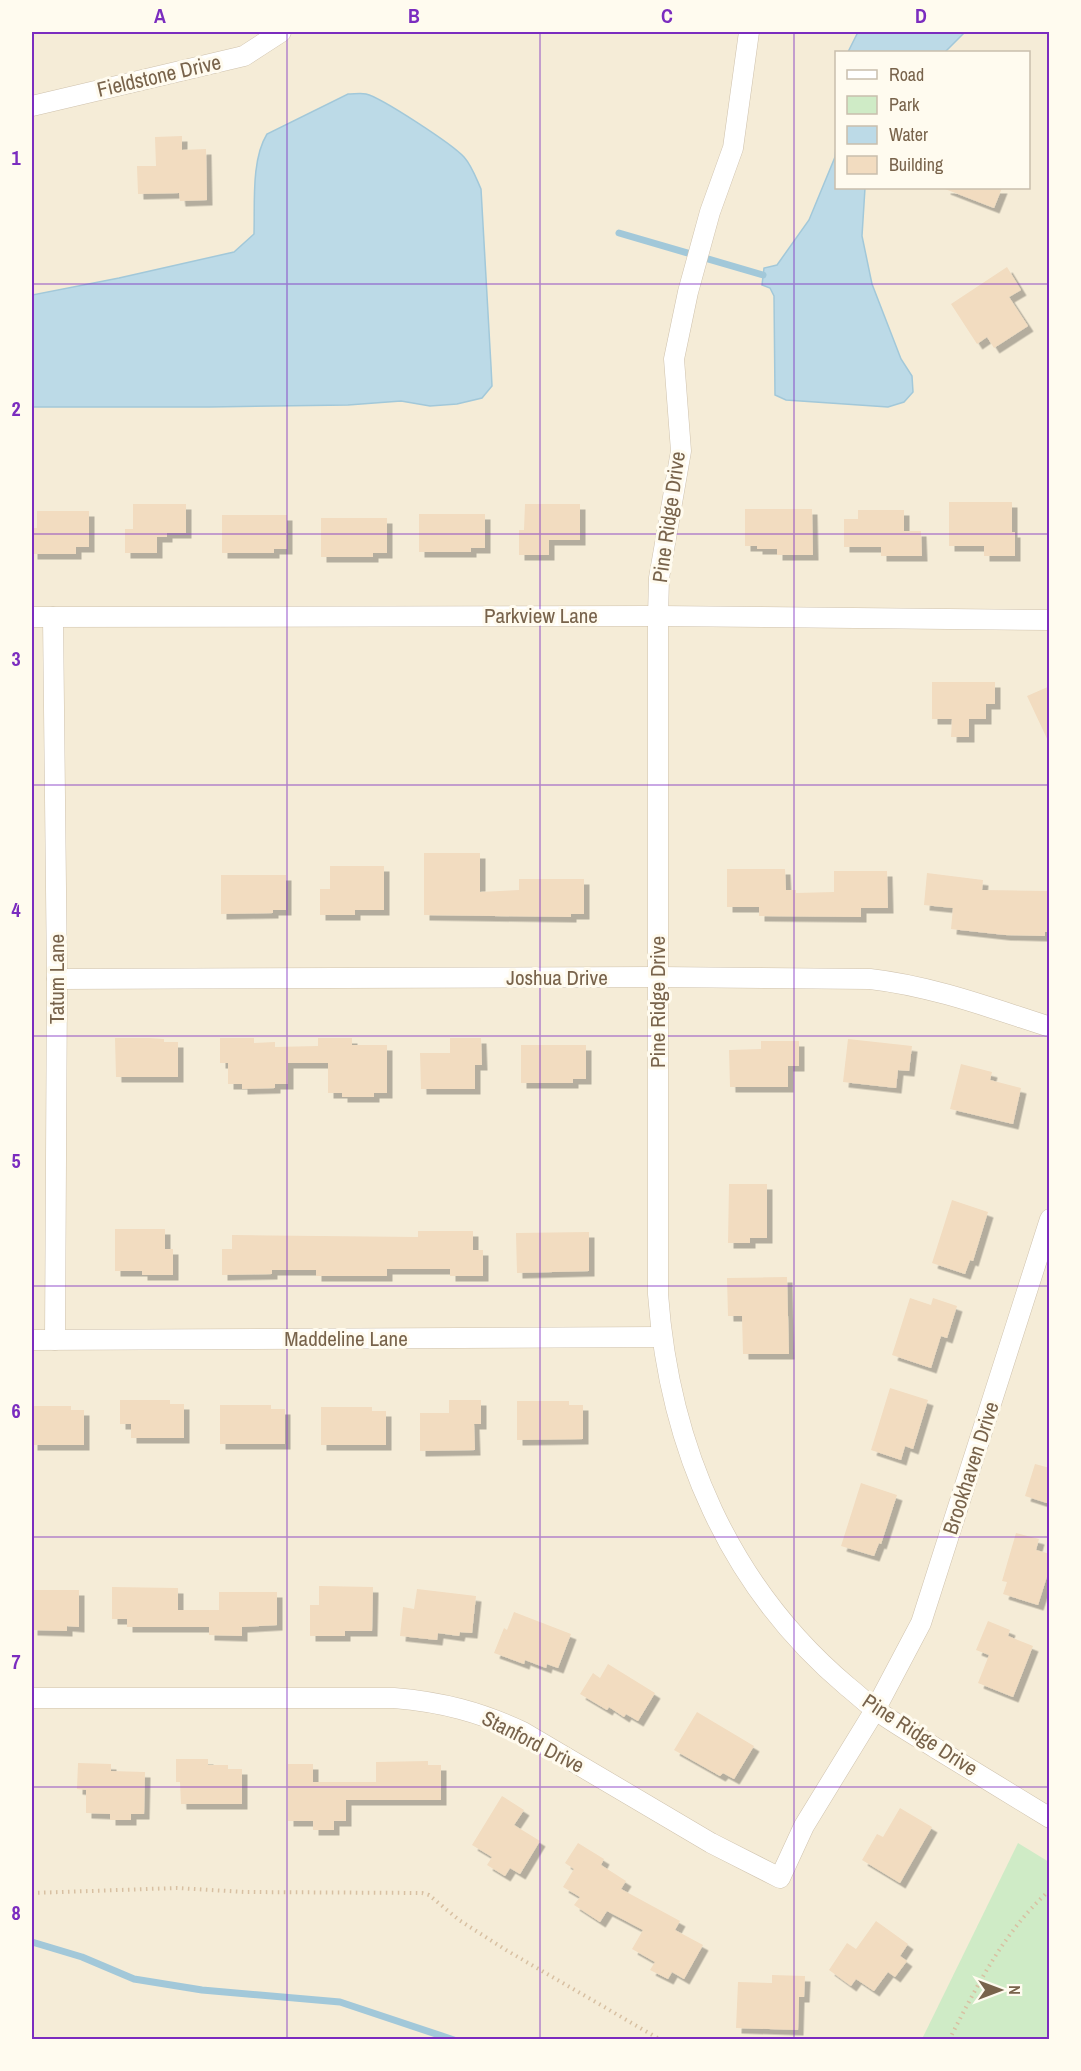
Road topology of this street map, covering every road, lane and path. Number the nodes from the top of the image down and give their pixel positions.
1 (281, 32) edge
2 (749, 32) edge
3 (32, 106) edge
4 (658, 616) junction
5 (32, 617) edge
6 (52, 617) junction
7 (1050, 621) edge
8 (658, 977) junction
9 (57, 979) junction
10 (1050, 1026) edge
11 (1050, 1219) edge
12 (661, 1337) junction
13 (32, 1340) edge
14 (55, 1340) junction
15 (32, 1698) edge
16 (875, 1710) junction
17 (1050, 1818) edge
18 (1050, 1890) edge
19 (32, 1893) edge
20 (661, 2040) edge
21 (949, 2040) edge

1 - 3 street, Fieldstone Drive
2 - 4 street, Pine Ridge Drive
4 - 6 street, Parkview Lane
4 - 7 street, Parkview Lane
4 - 8 street, Pine Ridge Drive
5 - 6 street, Parkview Lane
6 - 9 street, Tatum Lane
8 - 9 street, Joshua Drive
8 - 10 street, Joshua Drive
8 - 12 street, Pine Ridge Drive
9 - 14 street, Tatum Lane
11 - 16 street, Brookhaven Drive
12 - 14 street, Maddeline Lane
12 - 16 street, Pine Ridge Drive
13 - 14 street, Maddeline Lane
15 - 16 street, Stanford Drive
16 - 17 street, Pine Ridge Drive
18 - 21 path
19 - 20 path

